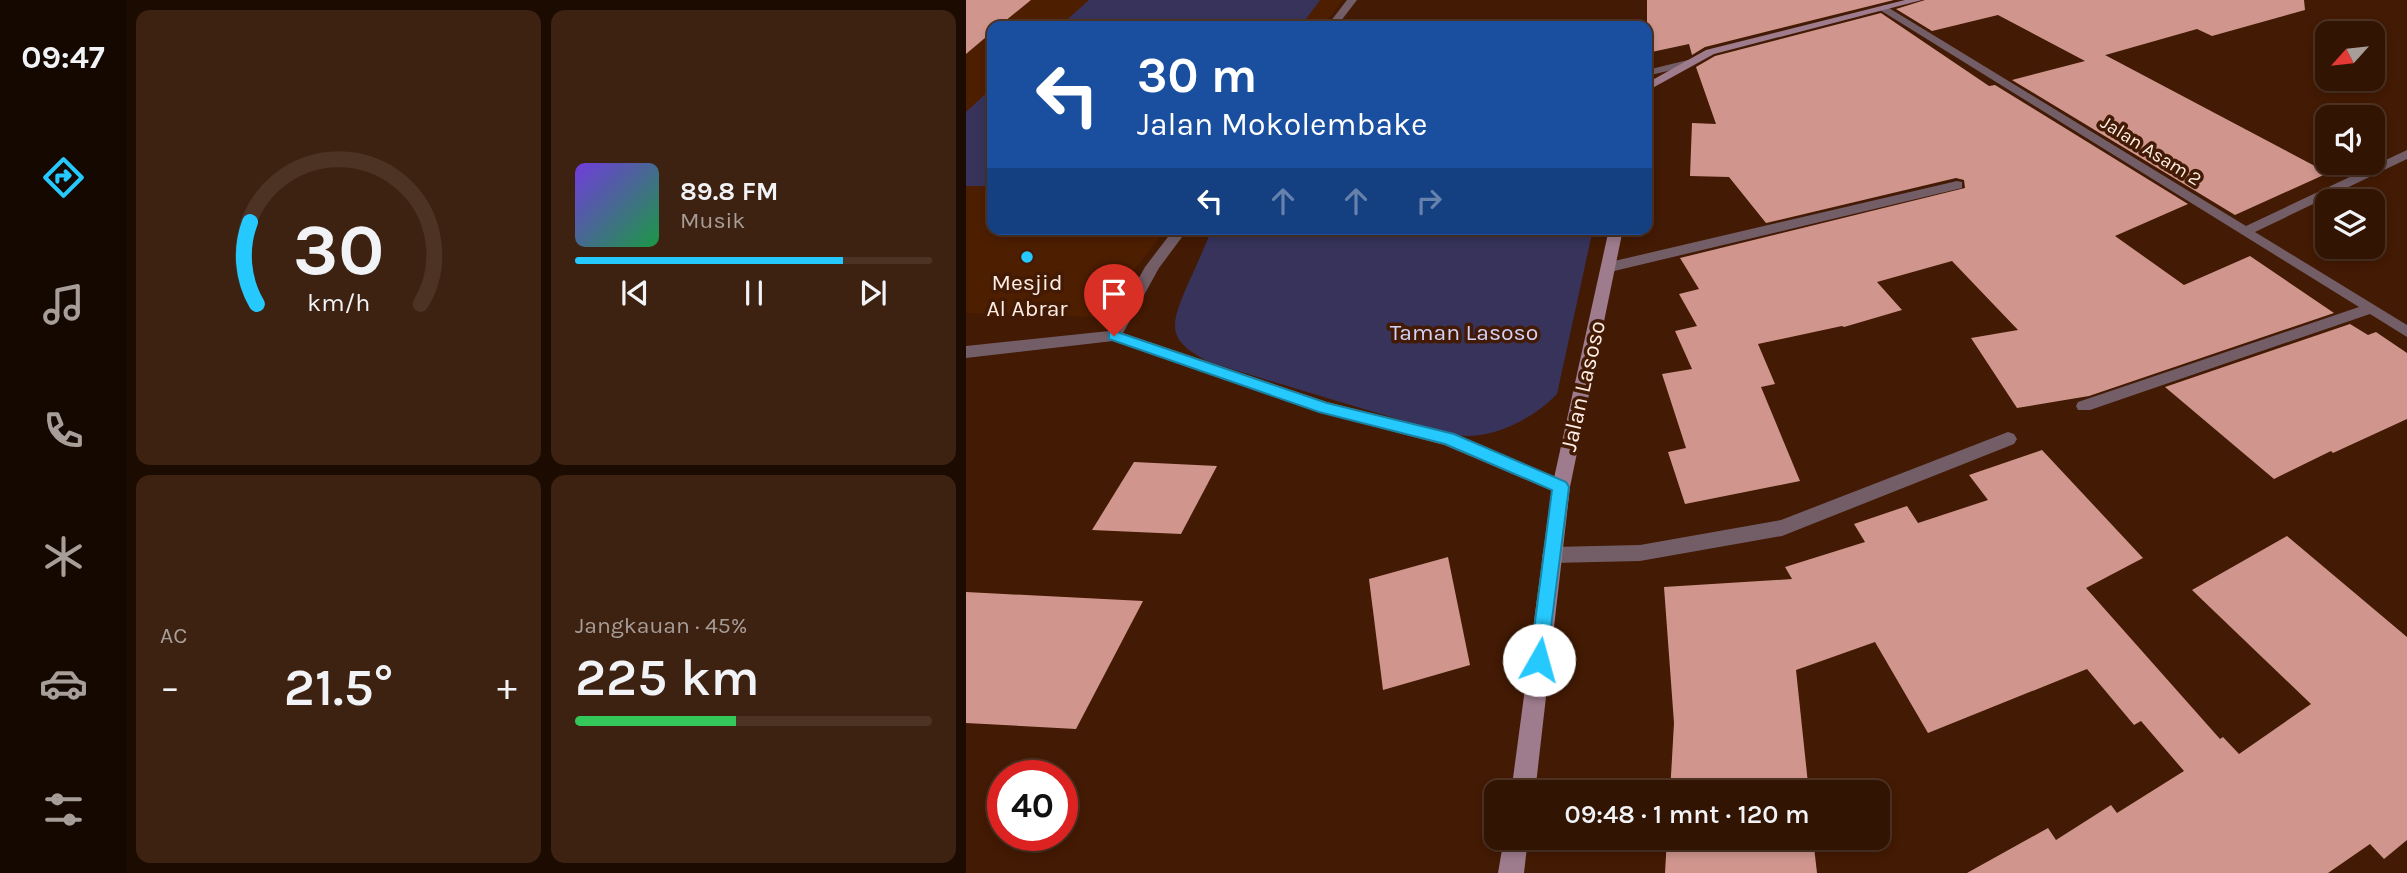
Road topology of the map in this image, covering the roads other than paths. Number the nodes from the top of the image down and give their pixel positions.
1 (1352, 0) edge
2 (1917, 0) edge
3 (1884, 8) junction
4 (1336, 21) edge
5 (1688, 63) junction
6 (1652, 72) edge
7 (1652, 85) edge
8 (2407, 154) edge
9 (1957, 185) dead end
10 (2245, 232) junction
11 (1176, 235) edge
12 (1615, 235) edge
13 (1610, 267) junction
14 (2372, 308) junction
15 (2407, 332) edge
16 (1114, 336) junction
17 (966, 352) edge
18 (2084, 406) dead end
19 (2008, 439) dead end
20 (1560, 487) junction
21 (1552, 555) junction
22 (1525, 780) edge
23 (1514, 850) edge
24 (1511, 873) edge

1 - 4 street
2 - 3 street
3 - 5 street
3 - 10 street, Jalan Asam 2
5 - 6 street
5 - 7 street
8 - 10 street
9 - 13 street
10 - 14 street, Jalan Asam 2
11 - 16 street
12 - 13 street, Jalan Lasoso
13 - 20 street, Jalan Lasoso
14 - 15 street, Jalan Asam 2
14 - 18 street
16 - 17 street
16 - 20 street
19 - 21 street
20 - 21 street, Jalan Lasoso
21 - 22 street, Jalan Lasoso
23 - 24 street

